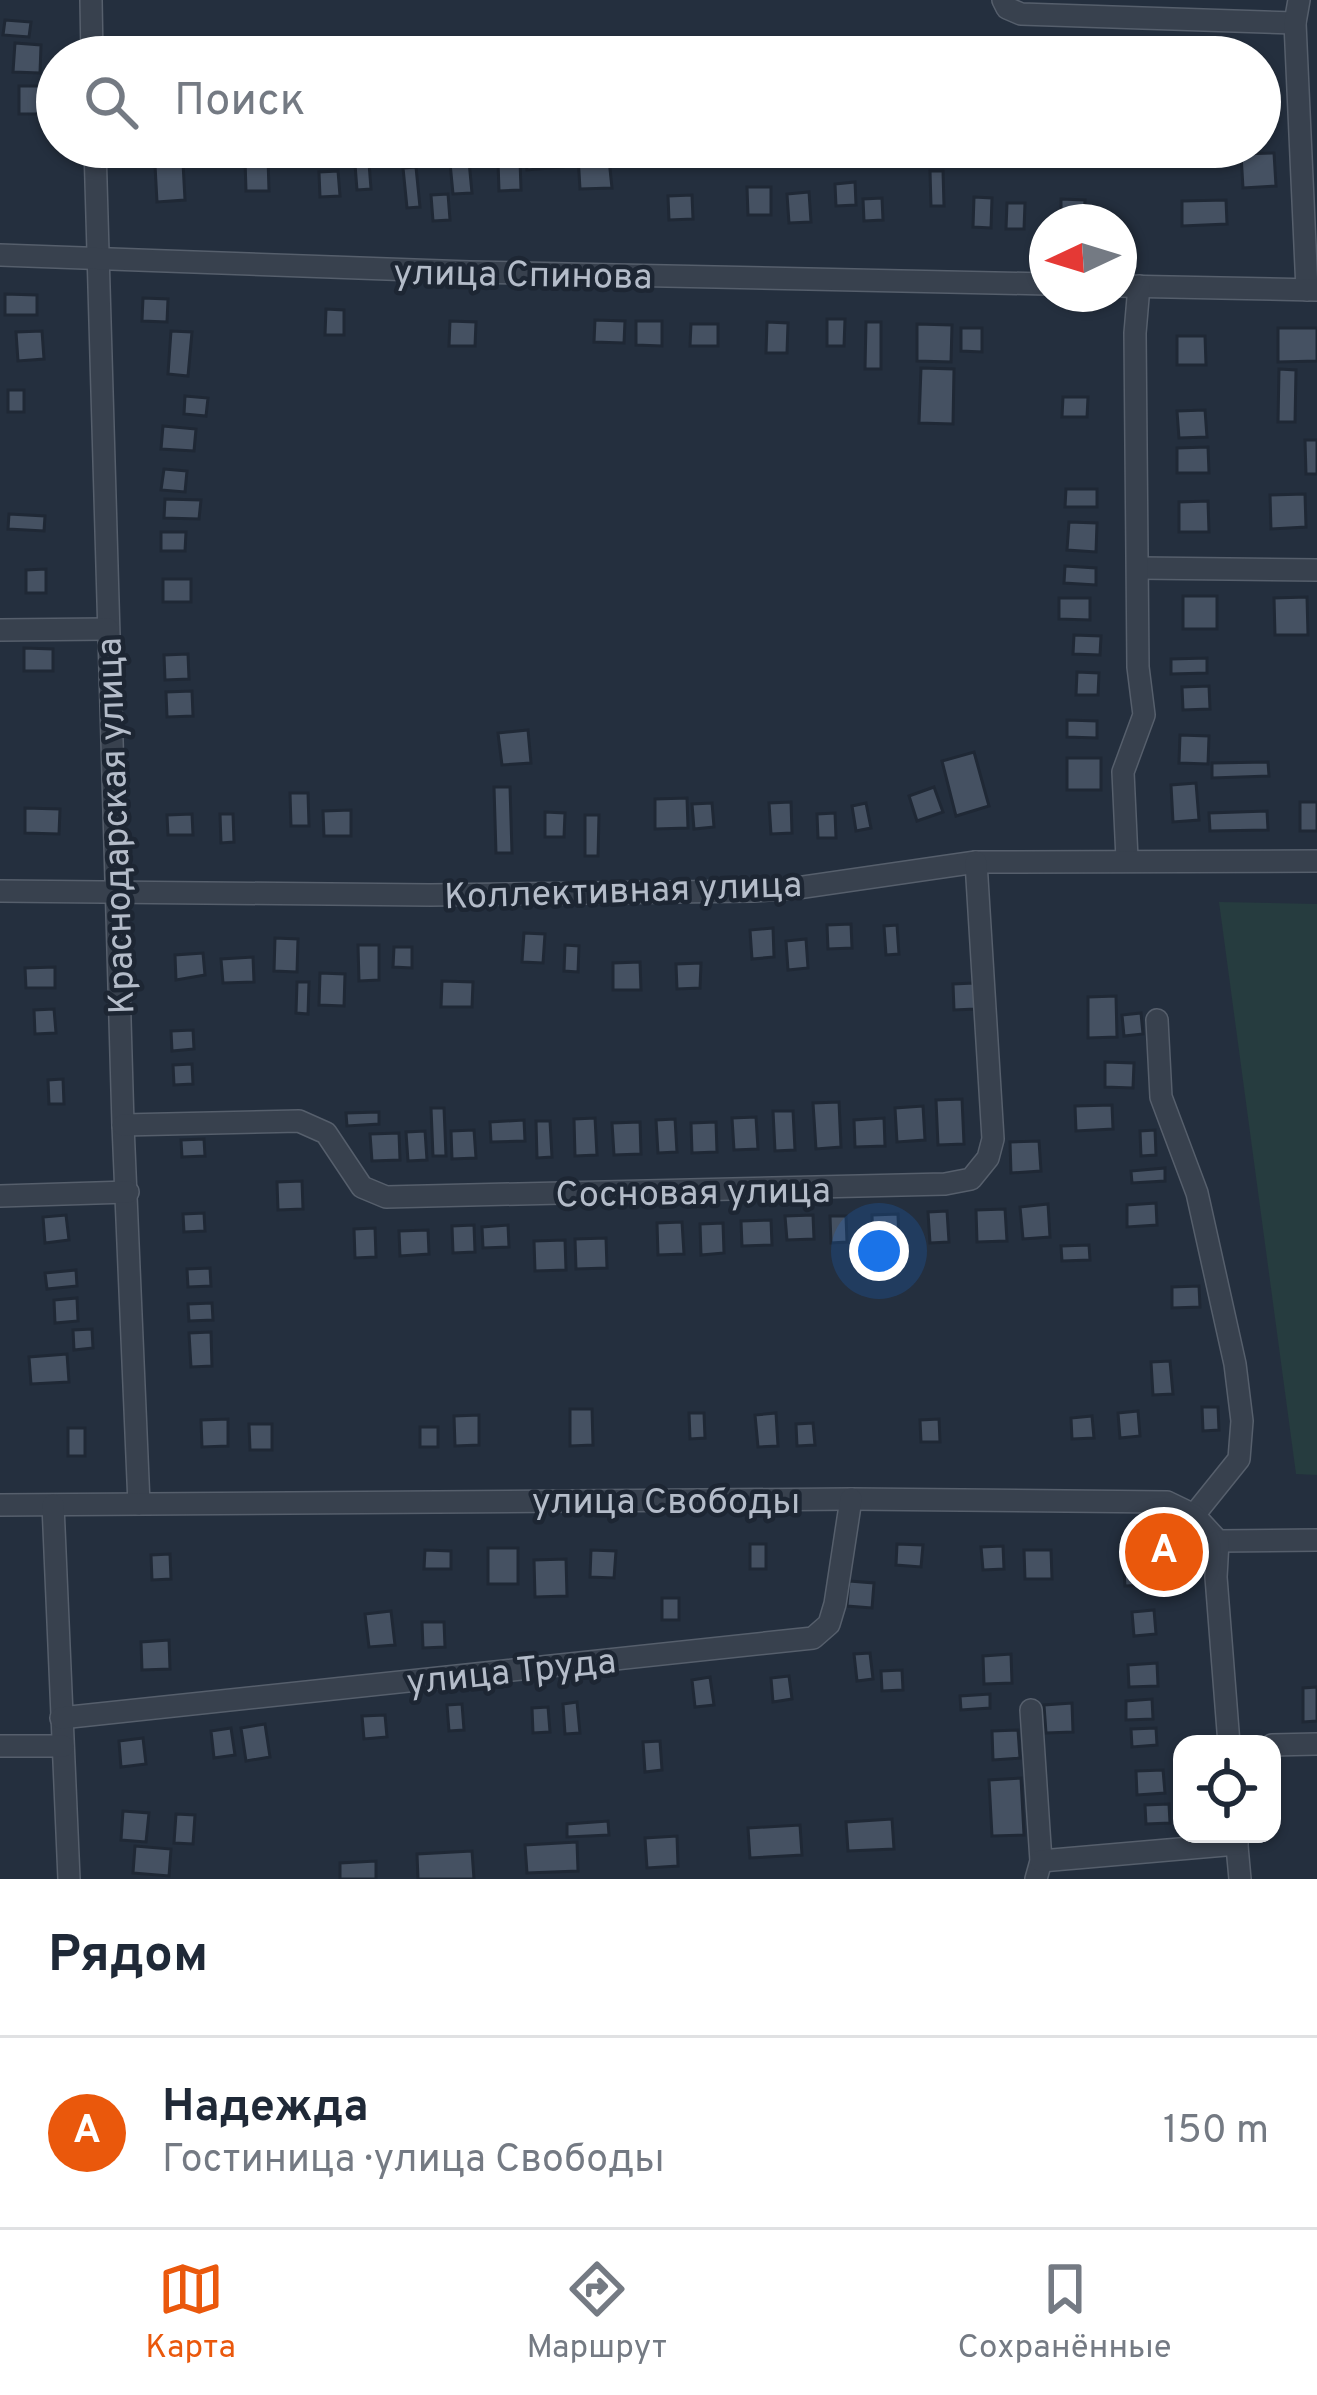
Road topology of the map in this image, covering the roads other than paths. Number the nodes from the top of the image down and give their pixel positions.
1 (91, 0) edge
2 (1003, 0) edge
3 (1299, 0) edge
4 (1163, 9) edge
5 (1294, 23) junction
6 (92, 36) edge
7 (96, 168) edge
8 (0, 255) edge
9 (98, 259) junction
10 (1029, 284) edge
11 (1137, 286) edge
12 (1312, 290) edge
13 (1132, 312) edge
14 (1140, 568) junction
15 (1317, 570) edge
16 (108, 629) junction
17 (0, 630) edge
18 (1127, 859) junction
19 (1317, 861) edge
20 (976, 862) junction
21 (0, 891) edge
22 (116, 892) junction
23 (1156, 1020) dead end
24 (123, 1125) junction
25 (128, 1192) junction
26 (0, 1196) edge
27 (850, 1499) junction
28 (139, 1504) junction
29 (0, 1505) edge
30 (52, 1505) junction
31 (1194, 1515) junction
32 (1317, 1540) edge
33 (1218, 1541) junction
34 (1031, 1710) dead end
35 (61, 1718) junction
36 (1228, 1735) edge
37 (1317, 1744) edge
38 (0, 1745) edge
39 (1281, 1745) edge
40 (63, 1746) junction
41 (1211, 1843) edge
42 (1237, 1843) edge
43 (1039, 1870) edge
44 (69, 1879) edge
45 (1240, 1879) edge

1 - 6 street
2 - 4 street
3 - 5 street
4 - 5 street
5 - 12 street
7 - 9 street, Краснодарская улица
8 - 9 street, улица Спинова
9 - 10 street, улица Спинова
9 - 16 street, Краснодарская улица
11 - 12 street
13 - 14 street
14 - 15 street
14 - 18 street
16 - 17 street
16 - 22 street, Краснодарская улица
18 - 19 street, Коллективная улица
18 - 20 street, Коллективная улица
20 - 22 street, Коллективная улица
20 - 24 street, Сосновая улица
21 - 22 street, Коллективная улица
22 - 24 street, Краснодарская улица
23 - 31 street
24 - 25 street, Краснодарская улица
25 - 26 street
25 - 28 street, Краснодарская улица
27 - 28 street, улица Свободы
27 - 31 street, улица Свободы
27 - 35 street, улица Труда
28 - 30 street, улица Свободы
29 - 30 street, улица Свободы
30 - 35 street
31 - 33 street
32 - 33 street
33 - 36 street
34 - 43 street
35 - 40 street
37 - 39 street
38 - 40 street
40 - 44 street
41 - 43 street
42 - 45 street

